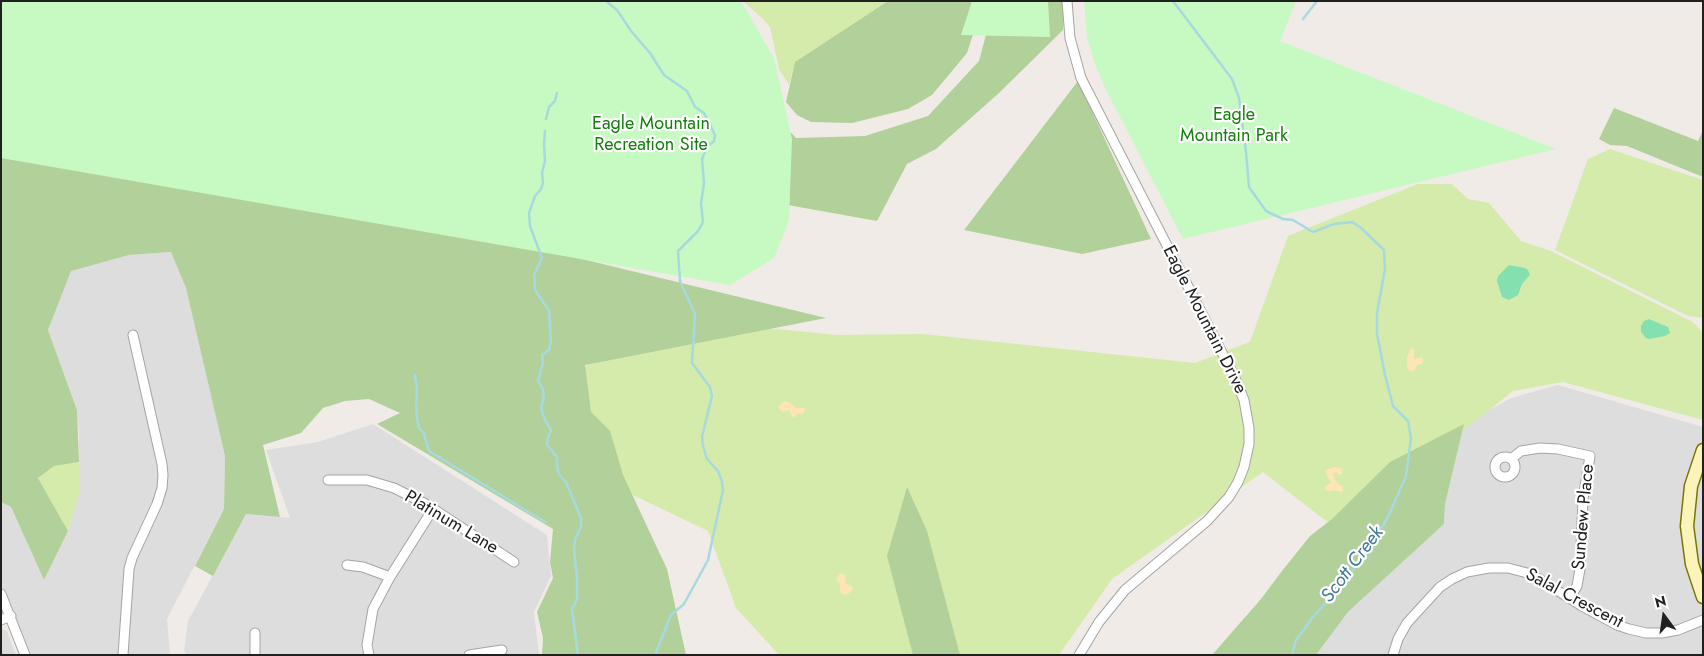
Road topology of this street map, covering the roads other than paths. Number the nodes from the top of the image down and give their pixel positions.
1 (1067, 1) edge
2 (133, 335) dead end
3 (1703, 450) edge
4 (1511, 460) dead end
5 (328, 480) dead end
6 (433, 509) junction
7 (514, 562) dead end
8 (347, 565) dead end
9 (390, 577) junction
10 (1, 594) edge
11 (1703, 597) edge
12 (1570, 598) junction
13 (11, 616) junction
14 (1, 620) edge
15 (1703, 620) edge
16 (255, 633) dead end
17 (502, 650) dead end
18 (25, 655) edge
19 (123, 655) edge
20 (255, 655) edge
21 (369, 655) edge
22 (469, 655) edge
23 (1080, 655) edge
24 (1393, 655) edge

1 - 23 street, Eagle Mountain Drive
2 - 19 street
3 - 11 street
4 - 12 street, Sundew Place
5 - 6 street, Platinum Lane
6 - 7 street, Platinum Lane
6 - 9 street
8 - 9 street
9 - 21 street
10 - 13 street
12 - 15 street, Salal Crescent
12 - 24 street, Salal Crescent
13 - 14 street
13 - 18 street
16 - 20 street
17 - 22 street

